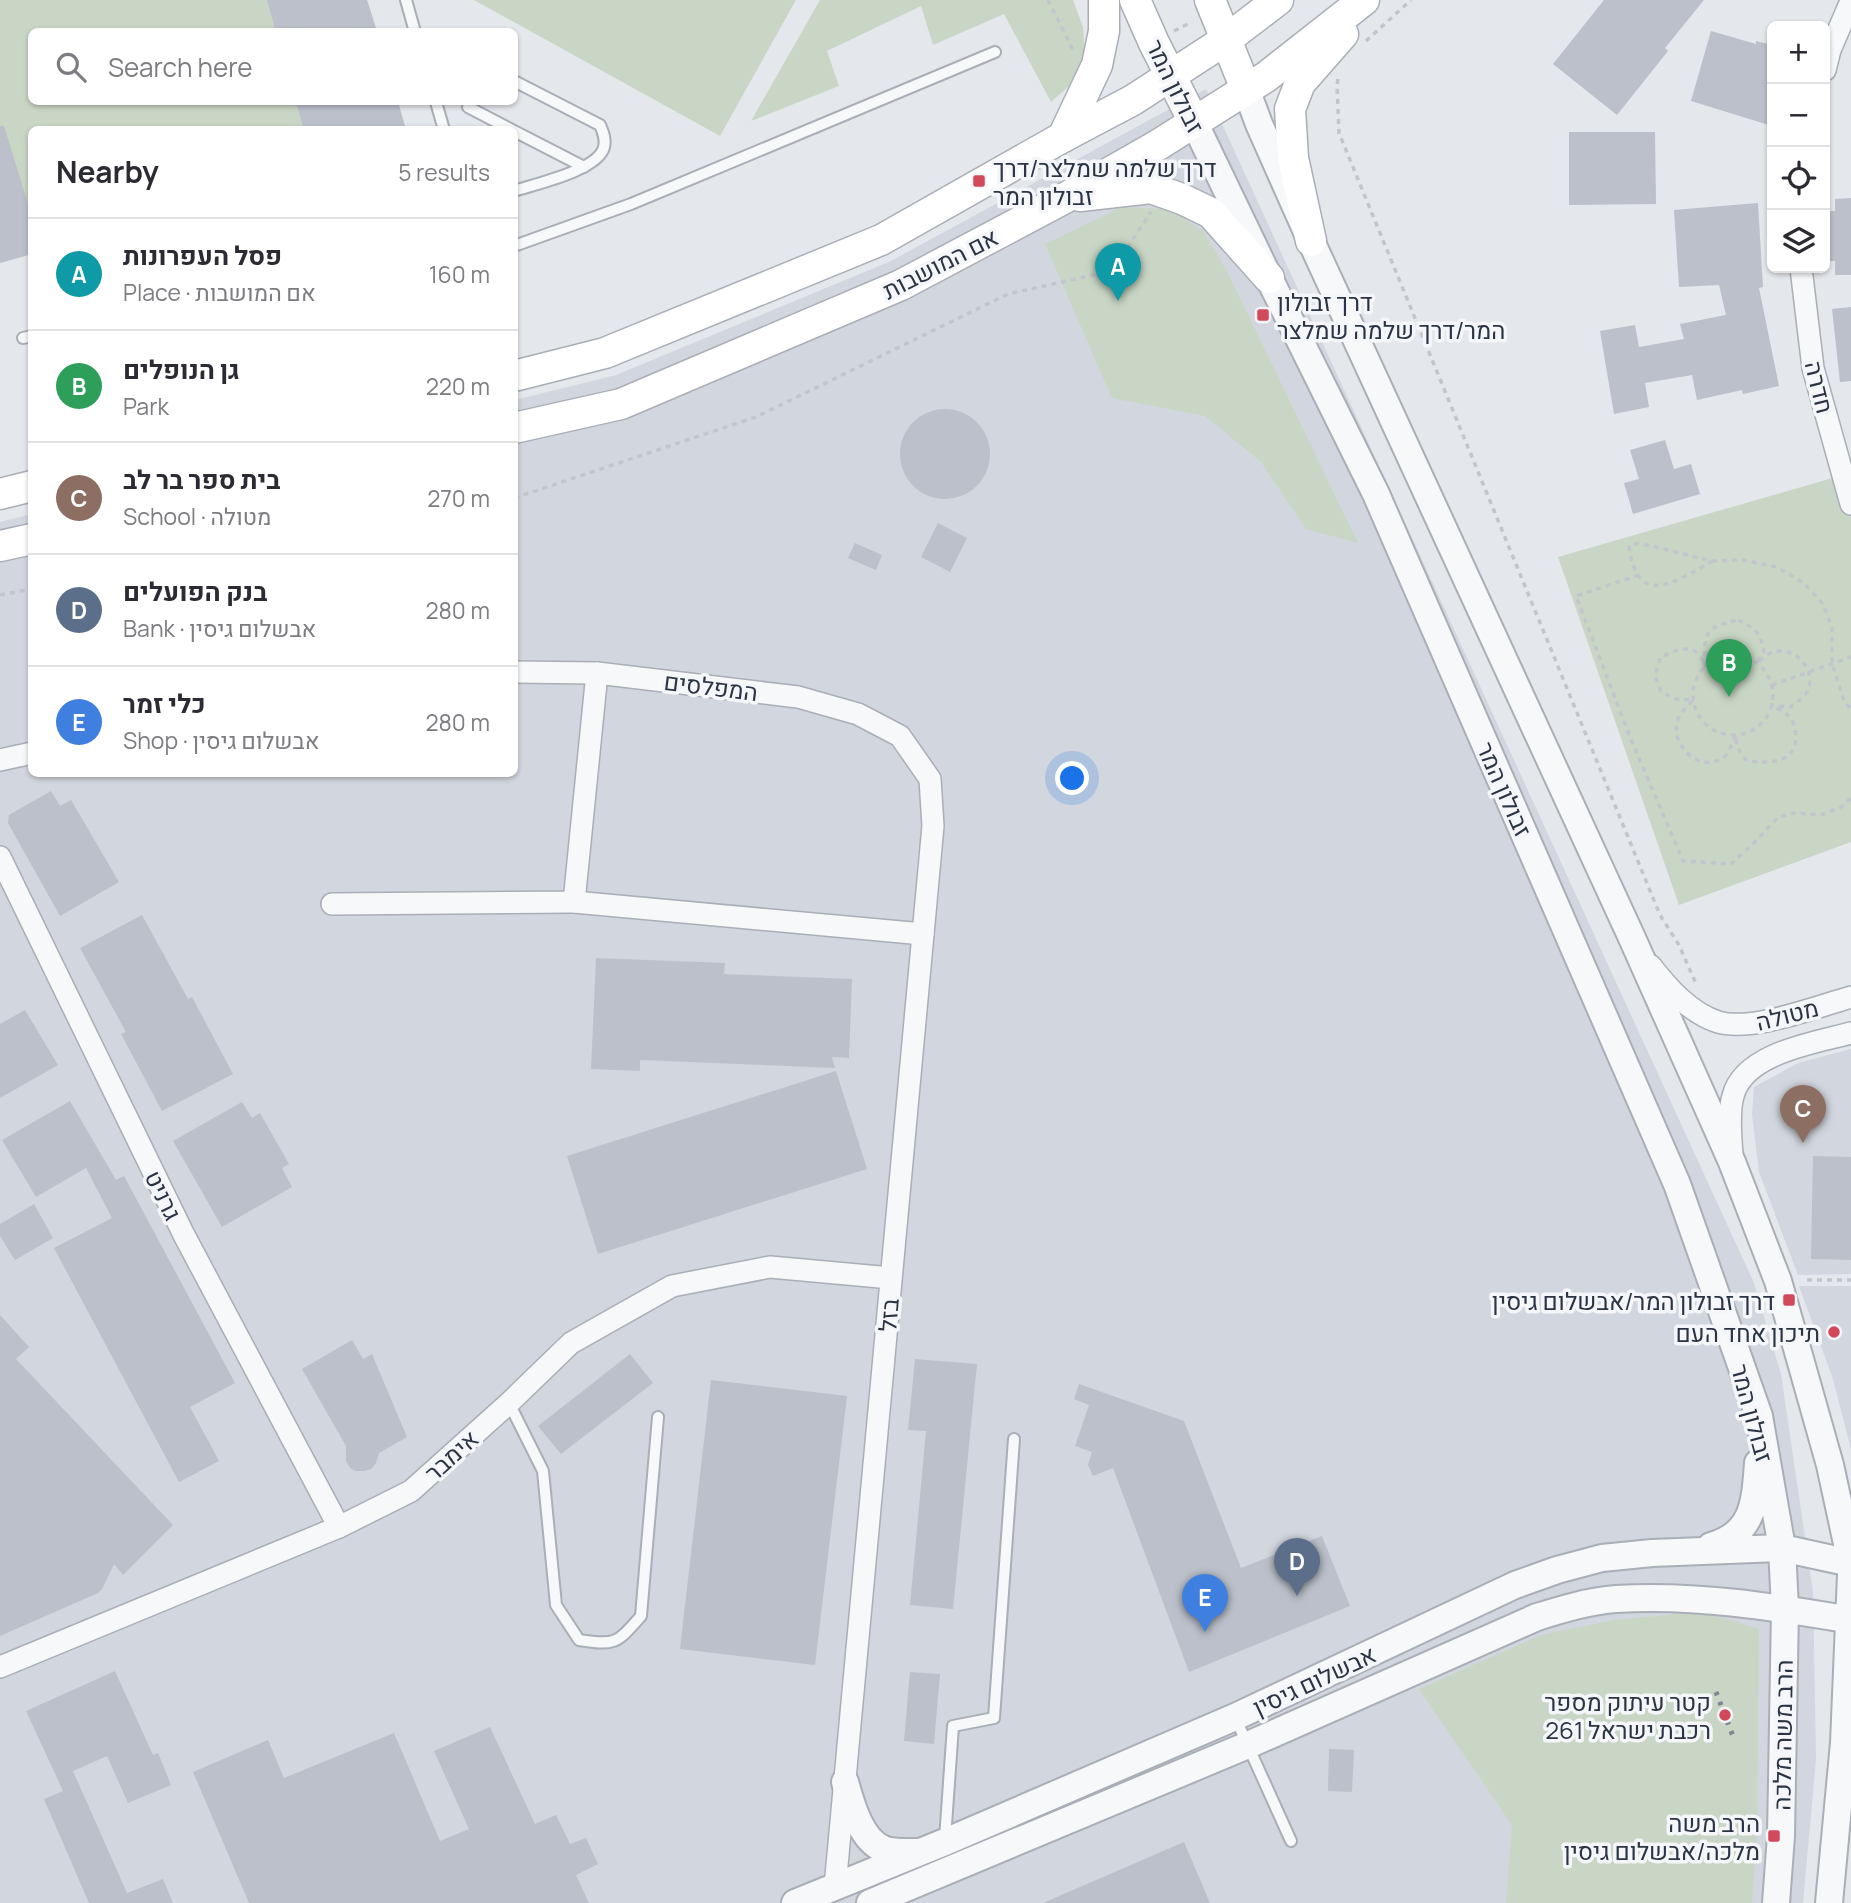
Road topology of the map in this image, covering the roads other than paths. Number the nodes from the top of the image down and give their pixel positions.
1 (405, 0) edge
2 (1104, 0) edge
3 (1135, 0) edge
4 (1278, 0) edge
5 (1364, 0) edge
6 (1374, 0) edge
7 (1851, 1) edge
8 (1212, 5) edge
9 (414, 28) edge
10 (1227, 39) junction
11 (1830, 50) edge
12 (995, 52) dead end
13 (1171, 76) junction
14 (518, 83) edge
15 (1246, 89) junction
16 (437, 105) edge
17 (468, 107) dead end
18 (1194, 122) junction
19 (443, 126) edge
20 (505, 126) edge
21 (518, 133) edge
22 (1063, 137) junction
23 (584, 167) junction
24 (518, 190) edge
25 (1065, 198) junction
26 (1311, 241) junction
27 (518, 245) edge
28 (1802, 273) edge
29 (1269, 278) junction
30 (518, 372) edge
31 (518, 427) edge
32 (1846, 463) edge
33 (1851, 504) edge
34 (28, 540) edge
35 (0, 546) edge
36 (518, 672) edge
37 (597, 673) junction
38 (900, 736) joint
39 (28, 754) edge
40 (0, 760) edge
41 (0, 857) edge
42 (574, 902) junction
43 (332, 904) dead end
44 (923, 934) junction
45 (1632, 938) junction
46 (1851, 997) edge
47 (1851, 1032) edge
48 (1732, 1162) junction
49 (891, 1278) junction
50 (509, 1403) junction
51 (1759, 1416) junction
52 (658, 1417) dead end
53 (1014, 1439) dead end
54 (1830, 1465) junction
55 (1851, 1505) edge
56 (340, 1527) junction
57 (1782, 1548) junction
58 (1698, 1550) junction
59 (1851, 1562) edge
60 (1851, 1575) edge
61 (1784, 1609) junction
62 (1851, 1620) edge
63 (0, 1667) edge
64 (1235, 1717) junction
65 (1847, 1735) edge
66 (1248, 1745) junction
67 (845, 1782) junction
68 (1291, 1841) dead end
69 (945, 1842) junction
70 (918, 1853) junction
71 (834, 1895) edge
72 (795, 1903) edge
73 (870, 1903) edge
74 (1776, 1903) edge
75 (1829, 1903) edge

1 - 9 lane
2 - 22 main road
3 - 13 main road, זבולון המר
4 - 10 main road, אם המושבות
5 - 15 main road, אם המושבות
6 - 26 main road
7 - 11 street
8 - 10 main road
10 - 13 main road, אם המושבות
10 - 15 main road
12 - 27 lane
13 - 18 main road, זבולון המר
13 - 22 main road, אם המושבות
14 - 23 lane
15 - 18 main road, אם המושבות
15 - 26 street
16 - 19 lane
17 - 20 lane
18 - 25 main road, אם המושבות
18 - 29 street, זבולון המר
21 - 23 lane
22 - 30 main road, אם המושבות
23 - 24 lane
25 - 29 main road
25 - 31 main road, אם המושבות
26 - 45 street
28 - 32 street, חדרה
29 - 51 street, זבולון המר
32 - 33 street, חדרה
34 - 35 main road
36 - 37 street, המפלסים
37 - 38 street, המפלסים
37 - 42 street
38 - 44 street, בזל
39 - 40 street
41 - 56 street, גרניט
42 - 43 street
42 - 44 street
44 - 49 street, בזל
45 - 46 street, מטולה
45 - 48 street
47 - 48 street, מטולה
48 - 54 street
49 - 50 street, אימבר
49 - 67 street, בזל
50 - 52 lane
50 - 56 street, אימבר
51 - 57 street, זבולון המר
51 - 58 street
53 - 69 lane
54 - 55 street
54 - 59 street
56 - 63 street, אימבר
57 - 58 street, אבשלום גיסין
57 - 59 street, אבשלום גיסין
57 - 61 street, זבולון המר
58 - 64 street, אבשלום גיסין
60 - 62 street
61 - 62 street, אבשלום גיסין
61 - 66 street, אבשלום גיסין
61 - 74 street, הרב משה מלכה
62 - 65 street
64 - 66 lane
64 - 69 street, אבשלום גיסין
65 - 75 street
66 - 68 lane
66 - 73 street, אבשלום גיסין
67 - 70 street
67 - 71 street, בזל
69 - 70 street, אבשלום גיסין
70 - 71 street, אבשלום גיסין
71 - 72 street, אבשלום גיסין

